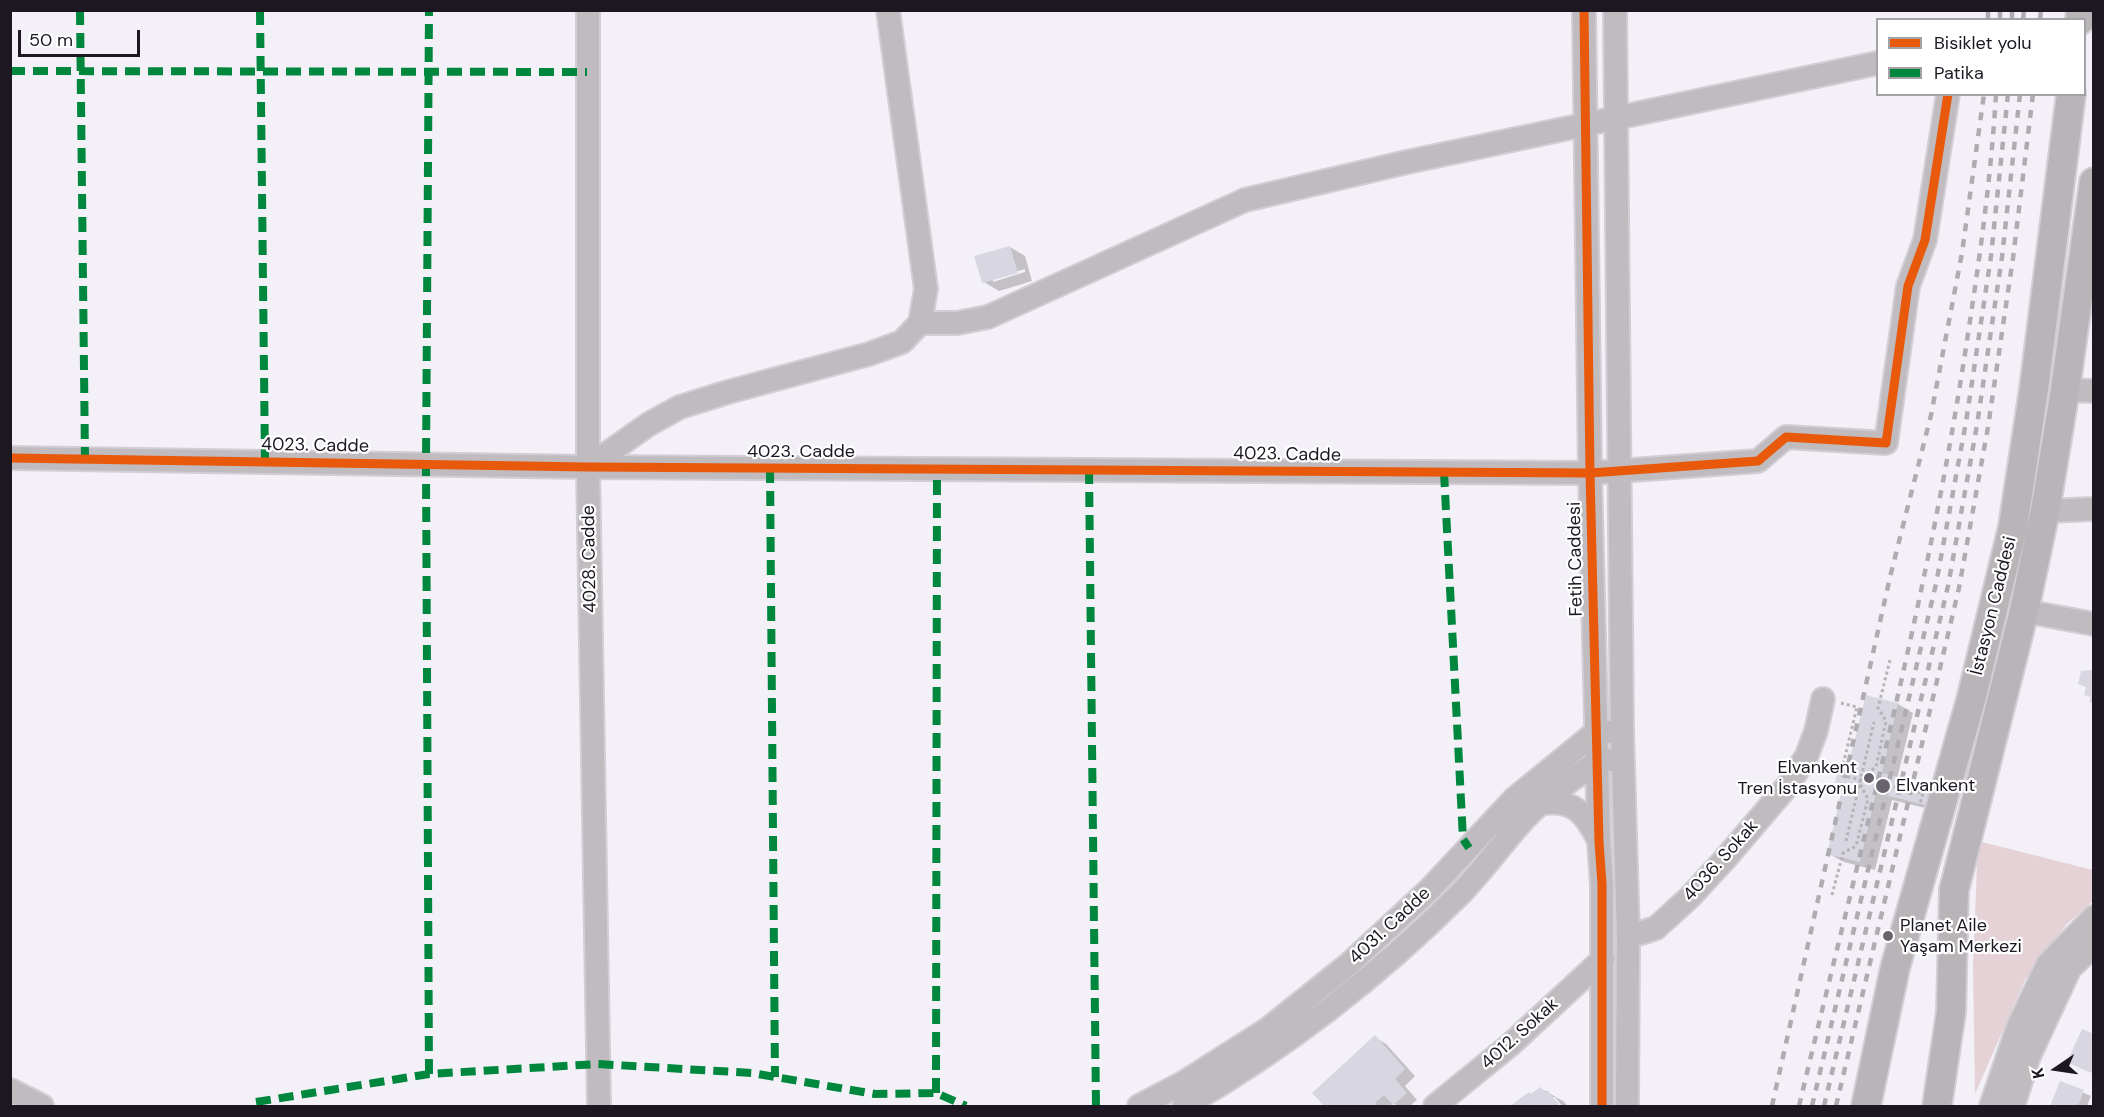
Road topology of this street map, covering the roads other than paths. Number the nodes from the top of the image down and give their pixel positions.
1 (588, 10) edge
2 (888, 10) edge
3 (1584, 10) edge
4 (1615, 10) edge
5 (1876, 63) edge
6 (1948, 96) edge
7 (2071, 96) edge
8 (1615, 118) junction
9 (1585, 125) junction
10 (2094, 182) edge
11 (921, 323) junction
12 (2064, 390) junction
13 (2094, 391) edge
14 (10, 458) edge
15 (588, 467) junction
16 (1618, 471) junction
17 (1590, 473) junction
18 (2094, 509) edge
19 (2044, 511) junction
20 (2024, 611) junction
21 (2094, 624) edge
22 (1823, 699) dead end
23 (1622, 731) junction
24 (1596, 732) junction
25 (1623, 760) junction
26 (1598, 761) junction
27 (1544, 803) junction
28 (1599, 842) junction
29 (2094, 917) edge
30 (1628, 937) junction
31 (2094, 945) edge
32 (1603, 959) junction
33 (1951, 1012) junction
34 (1877, 1054) junction
35 (10, 1090) edge
36 (42, 1107) edge
37 (599, 1107) edge
38 (1139, 1107) edge
39 (1184, 1107) edge
40 (1435, 1107) edge
41 (1602, 1107) edge
42 (1627, 1107) edge
43 (1866, 1107) edge
44 (1873, 1107) edge
45 (1921, 1107) edge
46 (1937, 1107) edge
47 (1991, 1107) edge
48 (2013, 1107) edge

1 - 15 street, 4028. Cadde
2 - 11 street
3 - 9 street, Fetih Caddesi
4 - 8 street
5 - 8 street
6 - 16 street, 4023. Cadde
7 - 34 main road, İstasyon Caddesi
8 - 9 street
8 - 16 street
9 - 11 street
9 - 17 street, Fetih Caddesi
10 - 12 main road, İstasyon Caddesi
11 - 15 street
12 - 13 street
12 - 19 main road, İstasyon Caddesi
14 - 15 street, 4023. Cadde
15 - 17 street, 4023. Cadde
15 - 37 street, 4028. Cadde
16 - 17 street, 4023. Cadde
16 - 23 street
17 - 24 street, Fetih Caddesi
18 - 19 street
19 - 20 main road, İstasyon Caddesi
20 - 21 street
20 - 33 main road, İstasyon Caddesi
22 - 30 street, 4036. Sokak
23 - 24 street
23 - 25 street
24 - 26 street, Fetih Caddesi
24 - 38 street, 4031. Cadde
25 - 26 street
25 - 30 street
26 - 27 street, 4031. Cadde
26 - 28 street, Fetih Caddesi
27 - 28 street
27 - 39 street, 4031. Cadde
28 - 32 street, Fetih Caddesi
29 - 47 street
30 - 42 street
31 - 48 street
32 - 40 street, 4012. Sokak
32 - 41 street, Fetih Caddesi
33 - 45 main road
33 - 46 main road, İstasyon Caddesi
34 - 43 main road, İstasyon Caddesi
34 - 44 main road
35 - 36 street

